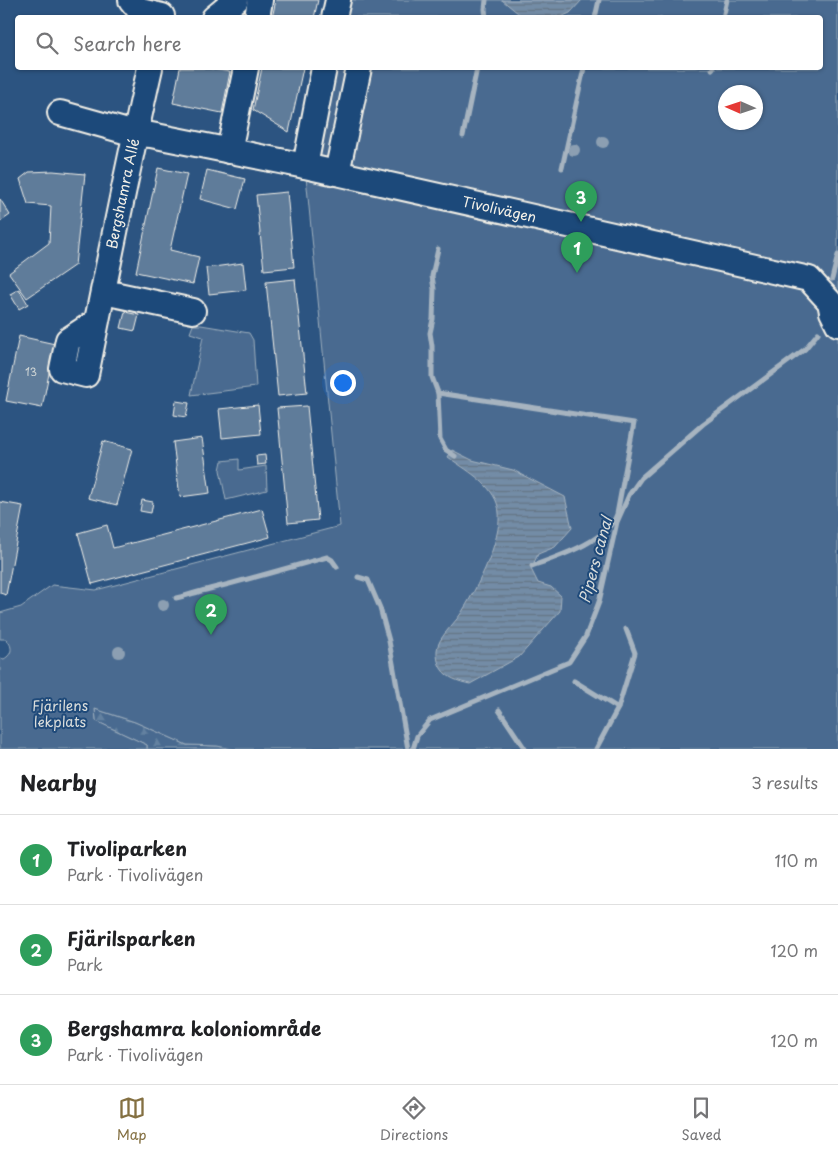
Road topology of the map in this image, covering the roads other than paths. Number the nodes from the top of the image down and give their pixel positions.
1 (132, 0) edge
2 (236, 0) edge
3 (260, 0) edge
4 (338, 0) edge
5 (163, 11) edge
6 (218, 15) edge
7 (258, 15) edge
8 (335, 15) edge
9 (150, 70) edge
10 (246, 70) edge
11 (324, 70) edge
12 (358, 70) edge
13 (60, 113) dead end
14 (135, 134) junction
15 (229, 151) junction
16 (304, 166) junction
17 (336, 173) junction
18 (104, 292) junction
19 (834, 303) edge
20 (193, 311) dead end
21 (97, 321) dead end
22 (838, 324) edge

1 - 5 street
2 - 6 street
3 - 7 street
4 - 8 street
9 - 14 street, Bergshamra Allé
10 - 15 street
11 - 16 street
12 - 17 street
13 - 14 street, Tivolivägen
14 - 15 street, Tivolivägen
14 - 18 street, Bergshamra Allé
15 - 16 street, Tivolivägen
16 - 17 street, Tivolivägen
17 - 19 street, Tivolivägen
18 - 20 street
18 - 21 street, Bergshamra Allé
19 - 22 street, Tivolivägen

